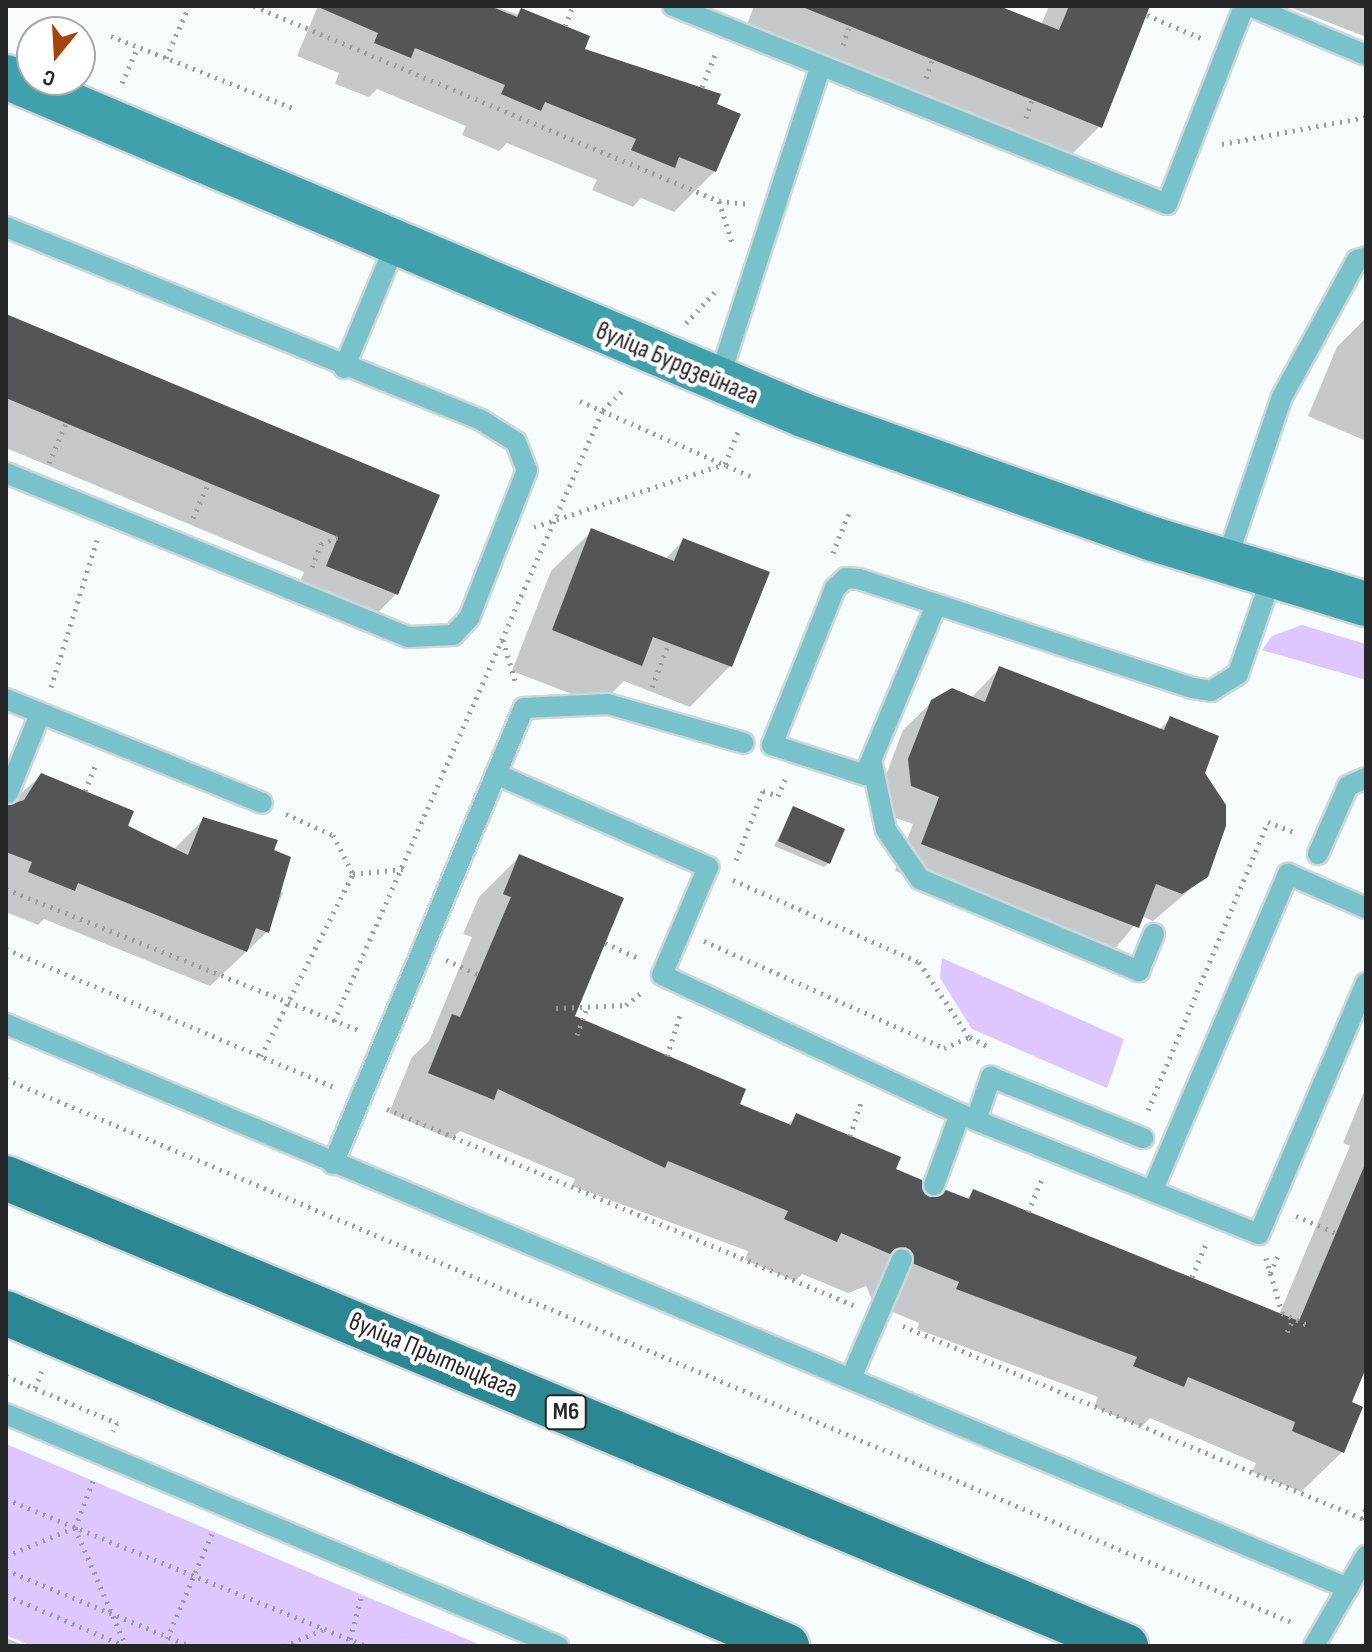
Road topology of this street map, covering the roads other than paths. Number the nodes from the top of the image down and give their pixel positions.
1 (673, 6) edge
2 (1244, 6) edge
3 (1250, 6) edge
4 (1366, 55) edge
5 (820, 69) junction
6 (6, 77) edge
7 (6, 227) edge
8 (396, 243) junction
9 (1366, 257) edge
10 (344, 368) junction
11 (718, 382) junction
12 (6, 473) edge
13 (1226, 562) junction
14 (1272, 576) junction
15 (1366, 604) edge
16 (936, 605) junction
17 (6, 699) edge
18 (40, 714) junction
19 (744, 743) dead end
20 (872, 764) junction
21 (496, 774) junction
22 (1366, 778) edge
23 (8, 793) dead end
24 (262, 803) road end
25 (1318, 854) dead end
26 (1366, 908) edge
27 (1154, 934) dead end
28 (1366, 983) edge
29 (6, 1024) edge
30 (968, 1117) junction
31 (1143, 1138) dead end
32 (333, 1164) junction
33 (6, 1178) edge
34 (934, 1185) dead end
35 (1153, 1189) junction
36 (902, 1259) dead end
37 (6, 1313) edge
38 (851, 1378) junction
39 (6, 1414) edge
40 (1366, 1556) edge
41 (1348, 1588) junction
42 (1317, 1640) edge
43 (558, 1646) edge
44 (787, 1646) edge
45 (1126, 1646) edge

1 - 5 lane
2 - 5 lane
3 - 4 lane
5 - 11 lane
6 - 8 street, вуліца Бурдзейнага
7 - 10 lane
8 - 10 lane
8 - 11 street, вуліца Бурдзейнага
9 - 13 lane
10 - 12 lane
11 - 13 street, вуліца Бурдзейнага
13 - 14 street, вуліца Бурдзейнага
14 - 15 street, вуліца Бурдзейнага
14 - 16 lane
16 - 20 lane
16 - 20 lane
17 - 18 lane
18 - 23 lane
18 - 24 lane
19 - 21 lane
20 - 27 lane
21 - 30 lane
21 - 32 lane
22 - 25 lane
26 - 35 lane
28 - 35 lane
29 - 32 lane
30 - 31 lane
30 - 34 lane
30 - 35 lane
32 - 38 lane
33 - 45 main road, вуліца Прытыцкага / М6
36 - 38 lane
37 - 44 main road
38 - 41 lane
39 - 43 lane
40 - 41 lane
41 - 42 lane

